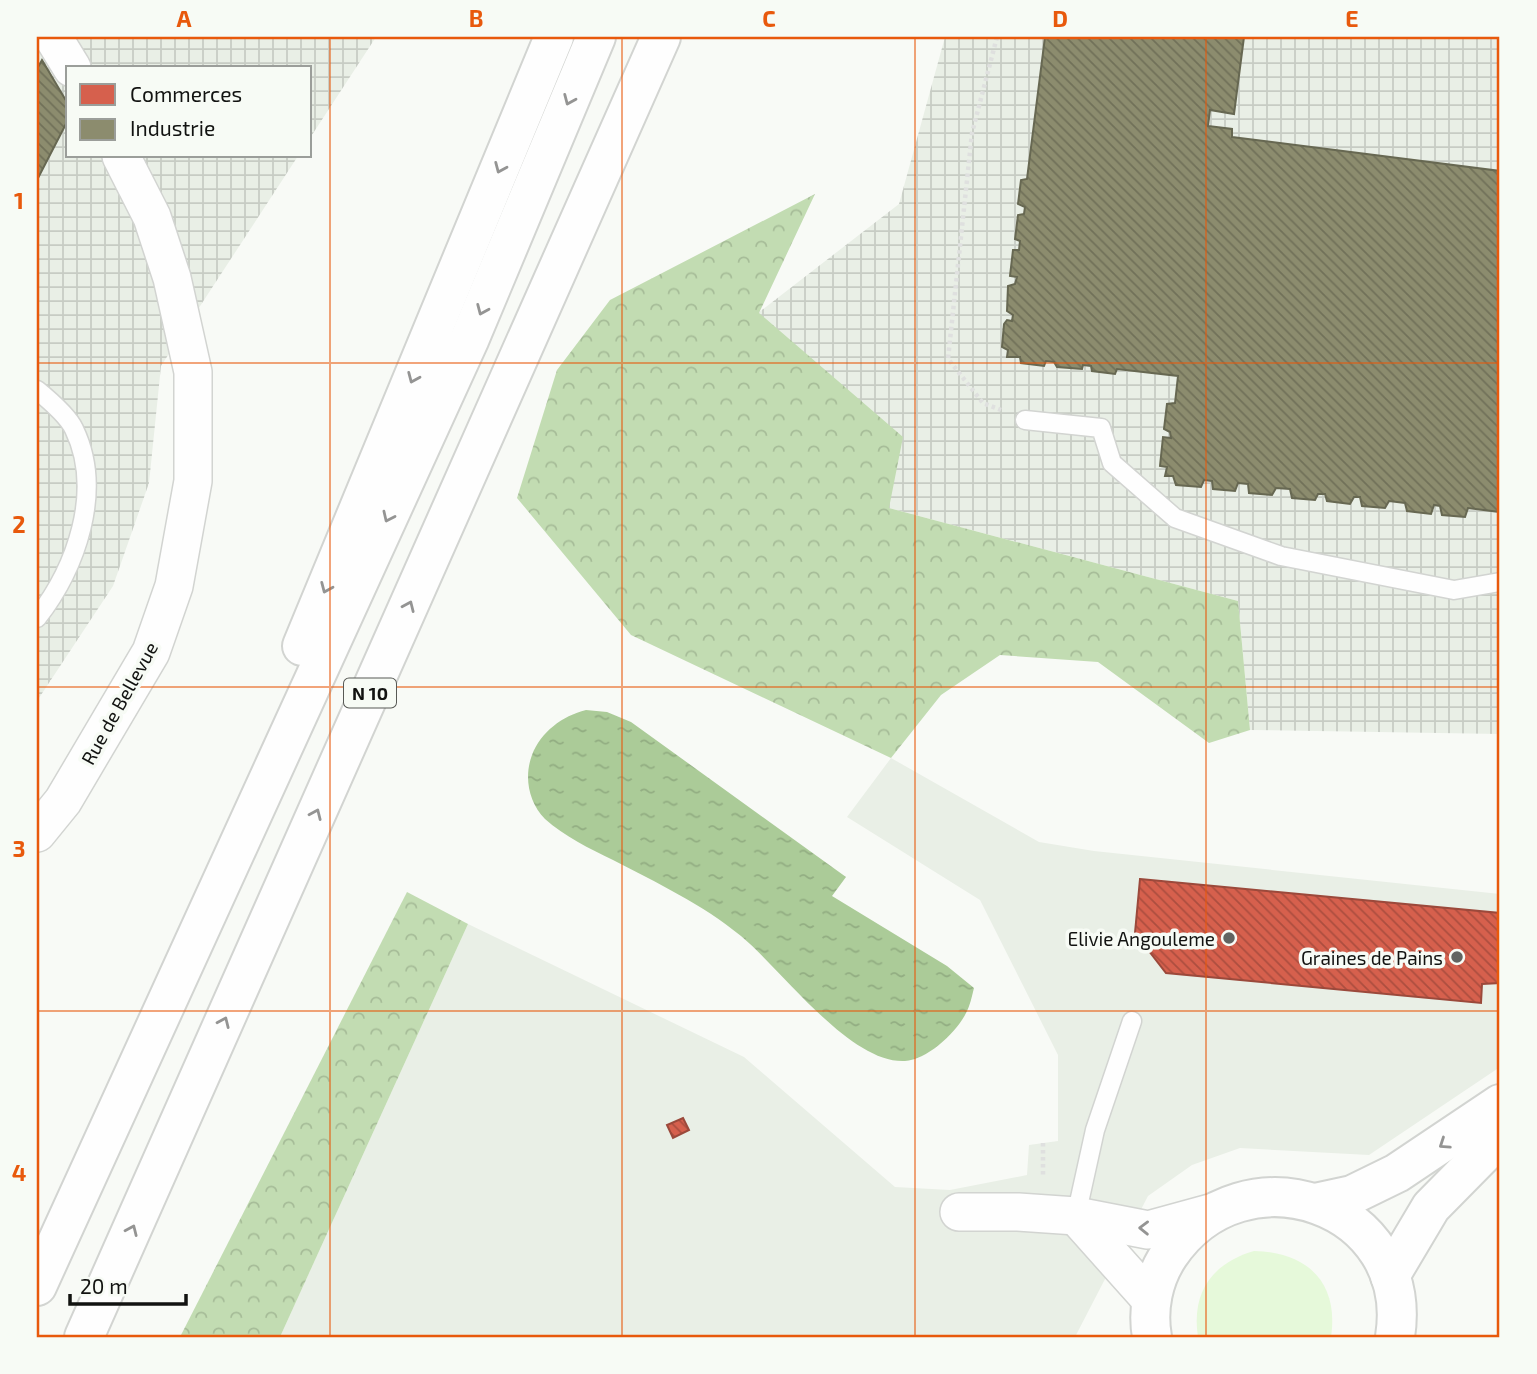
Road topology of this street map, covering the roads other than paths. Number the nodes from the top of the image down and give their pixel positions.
1 (53, 37) edge
2 (554, 37) edge
3 (596, 37) edge
4 (660, 41) edge
5 (71, 66) edge
6 (122, 158) edge
7 (37, 390) edge
8 (1025, 420) road end
9 (1500, 582) edge
10 (37, 618) edge
11 (37, 833) edge
12 (1132, 1021) dead end
13 (1500, 1104) edge
14 (1500, 1136) edge
15 (1315, 1203) junction
16 (959, 1212) dead end
17 (1210, 1213) junction
18 (1076, 1216) junction
19 (1390, 1276) junction
20 (37, 1285) edge
21 (1148, 1324) edge
22 (1401, 1331) edge
23 (84, 1337) edge

1 - 5 street
2 -> 20 main road
3 -> 20 main road, N 10
23 -> 4 main road, N 10
6 - 11 street, Rue de Bellevue
7 - 10 lane
8 - 9 lane
12 - 18 lane
13 -> 15 main road
14 - 19 main road
15 - 17 main road
15 - 19 main road
16 - 18 street
17 -> 18 street
17 - 21 main road
18 - 21 street
19 - 22 main road

